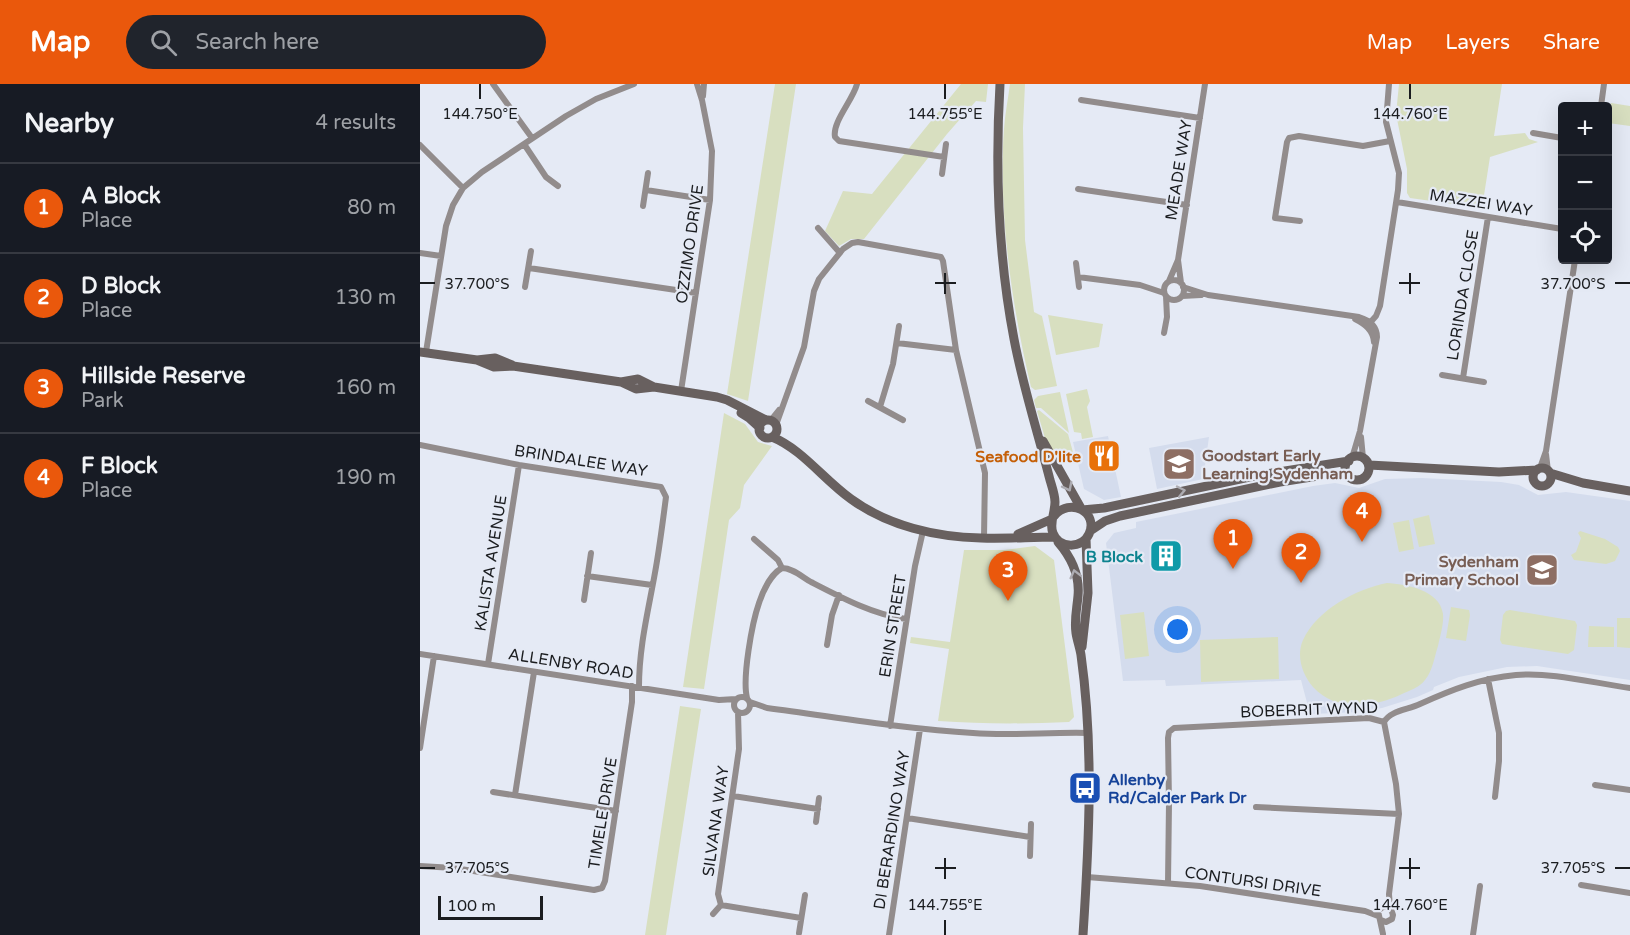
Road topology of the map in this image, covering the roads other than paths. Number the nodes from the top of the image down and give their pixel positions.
1 (493, 84) edge
2 (609, 84) edge
3 (634, 84) edge
4 (697, 84) edge
5 (704, 84) edge
6 (857, 84) edge
7 (1000, 84) edge
8 (1205, 84) edge
9 (1389, 84) edge
10 (1604, 84) edge
11 (612, 91) junction
12 (702, 100) junction
13 (1081, 100) dead end
14 (1602, 102) edge
15 (1200, 118) junction
16 (1533, 134) dead end
17 (1558, 137) edge
18 (532, 138) junction
19 (1390, 141) junction
20 (524, 144) junction
21 (946, 144) dead end
22 (420, 145) edge
23 (944, 157) junction
24 (648, 173) dead end
25 (942, 174) dead end
26 (558, 186) dead end
27 (463, 188) junction
28 (1078, 189) dead end
29 (646, 190) junction
30 (710, 200) junction
31 (1397, 202) junction
32 (643, 206) dead end
33 (1187, 206) junction
34 (1488, 217) junction
35 (1300, 221) dead end
36 (1558, 227) edge
37 (818, 228) dead end
38 (531, 251) dead end
39 (420, 253) edge
40 (840, 253) junction
41 (441, 256) junction
42 (1178, 260) junction
43 (1076, 263) dead end
44 (1575, 264) edge
45 (529, 268) junction
46 (1078, 277) junction
47 (1168, 282) junction
48 (1140, 285) junction
49 (1182, 285) junction
50 (525, 287) dead end
51 (1078, 287) dead end
52 (696, 293) junction
53 (1165, 295) junction
54 (1208, 295) junction
55 (1179, 297) junction
56 (1167, 317) junction
57 (1369, 324) junction
58 (899, 326) dead end
59 (1164, 333) dead end
60 (897, 343) junction
61 (956, 350) junction
62 (423, 352) edge
63 (1442, 375) dead end
64 (1463, 378) junction
65 (1484, 382) dead end
66 (681, 391) junction
67 (868, 401) dead end
68 (879, 407) junction
69 (903, 420) dead end
70 (1035, 426) junction
71 (770, 427) junction
72 (1360, 431) junction
73 (420, 445) edge
74 (1350, 459) junction
75 (519, 465) junction
76 (1366, 466) junction
77 (1544, 470) junction
78 (1499, 472) junction
79 (1347, 474) junction
80 (1533, 481) junction
81 (1218, 483) junction
82 (1548, 483) junction
83 (1583, 483) junction
84 (1630, 491) edge
85 (1220, 495) junction
86 (1153, 497) junction
87 (1156, 508) junction
88 (1082, 510) junction
89 (1053, 518) junction
90 (923, 531) junction
91 (1088, 535) junction
92 (1010, 537) junction
93 (987, 538) junction
94 (1056, 538) junction
95 (754, 539) dead end
96 (591, 553) dead end
97 (782, 568) junction
98 (588, 576) junction
99 (652, 585) junction
100 (839, 595) junction
101 (584, 600) dead end
102 (906, 619) junction
103 (827, 645) dead end
104 (1081, 652) junction
105 (420, 654) edge
106 (434, 656) junction
107 (489, 664) junction
108 (534, 672) junction
109 (1488, 679) junction
110 (635, 687) junction
111 (1630, 688) edge
112 (743, 704) junction
113 (1384, 722) junction
114 (891, 726) junction
115 (920, 729) junction
116 (1088, 731) junction
117 (420, 748) edge
118 (1595, 785) dead end
119 (1630, 790) edge
120 (494, 792) dead end
121 (515, 795) junction
122 (733, 796) junction
123 (1495, 797) dead end
124 (819, 798) dead end
125 (1256, 807) dead end
126 (818, 809) junction
127 (616, 812) junction
128 (1398, 814) junction
129 (907, 818) junction
130 (816, 822) dead end
131 (1031, 824) dead end
132 (1030, 837) junction
133 (1030, 856) dead end
134 (420, 866) edge
135 (1087, 878) junction
136 (1168, 883) junction
137 (1581, 885) dead end
138 (1480, 886) dead end
139 (1630, 893) edge
140 (805, 895) dead end
141 (721, 905) junction
142 (713, 914) dead end
143 (1383, 914) junction
144 (801, 918) junction
145 (799, 933) dead end
146 (891, 934) edge
147 (1083, 935) edge
148 (1383, 935) edge
149 (1473, 935) edge

1 - 18 street
2 - 11 street
3 - 11 street
4 - 12 street, OZZIMO DRIVE
5 - 12 street, OZZIMO DRIVE
6 - 23 street
7 - 70 street
8 - 15 street, MEADE WAY
9 - 19 street
10 - 14 street
11 - 18 street
12 - 30 street, OZZIMO DRIVE
13 - 15 street
15 - 33 street, MEADE WAY
16 - 17 street
18 - 20 street
19 - 31 street
19 - 35 street
20 - 26 street
20 - 27 street
21 - 23 street
22 - 27 street
23 - 25 street
24 - 29 street
27 - 41 street
28 - 33 street
29 - 30 street
29 - 32 street
30 - 52 street, OZZIMO DRIVE
31 - 34 street, MAZZEI WAY
31 - 57 street
33 - 42 street, MEADE WAY
34 - 36 street, MAZZEI WAY
34 - 64 street, LORINDA CLOSE
37 - 40 street
38 - 45 street
39 - 41 street
40 - 61 street
40 - 71 street
41 - 62 street
42 - 47 street, MEADE WAY
42 - 49 street, MEADE WAY
43 - 46 street
44 - 77 street
45 - 50 street
45 - 52 street
46 - 48 street
46 - 51 street
47 - 48 street
47 - 49 street
47 - 53 street
48 - 53 street
49 - 54 street
49 - 55 street
52 - 66 street, OZZIMO DRIVE
53 - 55 street
53 - 56 street
54 - 55 street
54 - 57 street
55 - 56 street
56 - 59 street
57 - 72 street
58 - 60 street
60 - 61 street
60 - 68 street
61 - 93 street
62 - 66 street
63 - 64 street, LORINDA CLOSE
64 - 65 street, LORINDA CLOSE
66 - 71 street
67 - 68 street
68 - 69 street
70 -> 88 street
70 - 89 street
71 - 90 street
72 - 74 street
72 - 76 street
73 - 75 street, BRINDALEE WAY
74 - 76 street
74 - 79 street
74 - 81 street
75 - 99 street, BRINDALEE WAY
75 - 107 street, KALISTA AVENUE
76 - 78 street
76 - 79 street
77 - 78 street
77 - 80 street
77 - 82 street
77 - 83 street
78 - 80 street
79 - 85 street
80 - 82 street
81 - 85 street
86 -> 81 street
82 - 83 street
83 - 84 street
85 - 87 street
86 - 87 street
86 - 88 street
87 - 91 street
88 - 89 street
88 - 91 street
89 - 92 street
89 - 94 street
90 - 93 street
90 - 102 street, ERIN STREET
91 - 94 street
91 - 104 street
92 - 93 street
92 - 94 street
104 -> 94 street
95 - 97 street
96 - 98 street
97 - 100 street
97 - 112 street, SILVANA WAY
98 - 99 street
98 - 101 street
99 - 110 street, BRINDALEE WAY
100 - 102 street
100 - 103 street
102 - 114 street, ERIN STREET
104 - 116 street
105 - 106 street, ALLENBY ROAD
106 - 107 street, ALLENBY ROAD
106 - 117 street
107 - 108 street, ALLENBY ROAD
108 - 110 street, ALLENBY ROAD
108 - 121 street
109 - 111 street, BOBERRIT WYND
109 - 113 street, BOBERRIT WYND
109 - 123 street
110 - 112 street, ALLENBY ROAD
110 - 127 street, TIMELE DRIVE
112 - 114 street, ALLENBY ROAD
112 - 122 street, SILVANA WAY
113 - 128 street
113 - 136 street, BOBERRIT WYND
114 - 115 street, ALLENBY ROAD
115 - 116 street, ALLENBY ROAD
115 - 129 street, DI BERARDINO WAY
116 - 135 street
118 - 119 street
120 - 121 street
121 - 127 street
122 - 126 street
122 - 141 street, SILVANA WAY
124 - 126 street
125 - 128 street
126 - 130 street
127 - 134 street, TIMELE DRIVE
128 - 143 street
129 - 132 street
129 - 146 street, DI BERARDINO WAY
131 - 132 street
132 - 133 street
135 - 136 street, CONTURSI DRIVE
135 - 147 street
136 - 143 street, CONTURSI DRIVE
137 - 139 street
138 - 149 street
140 - 144 street
141 - 142 street
141 - 144 street
143 - 148 street
144 - 145 street

